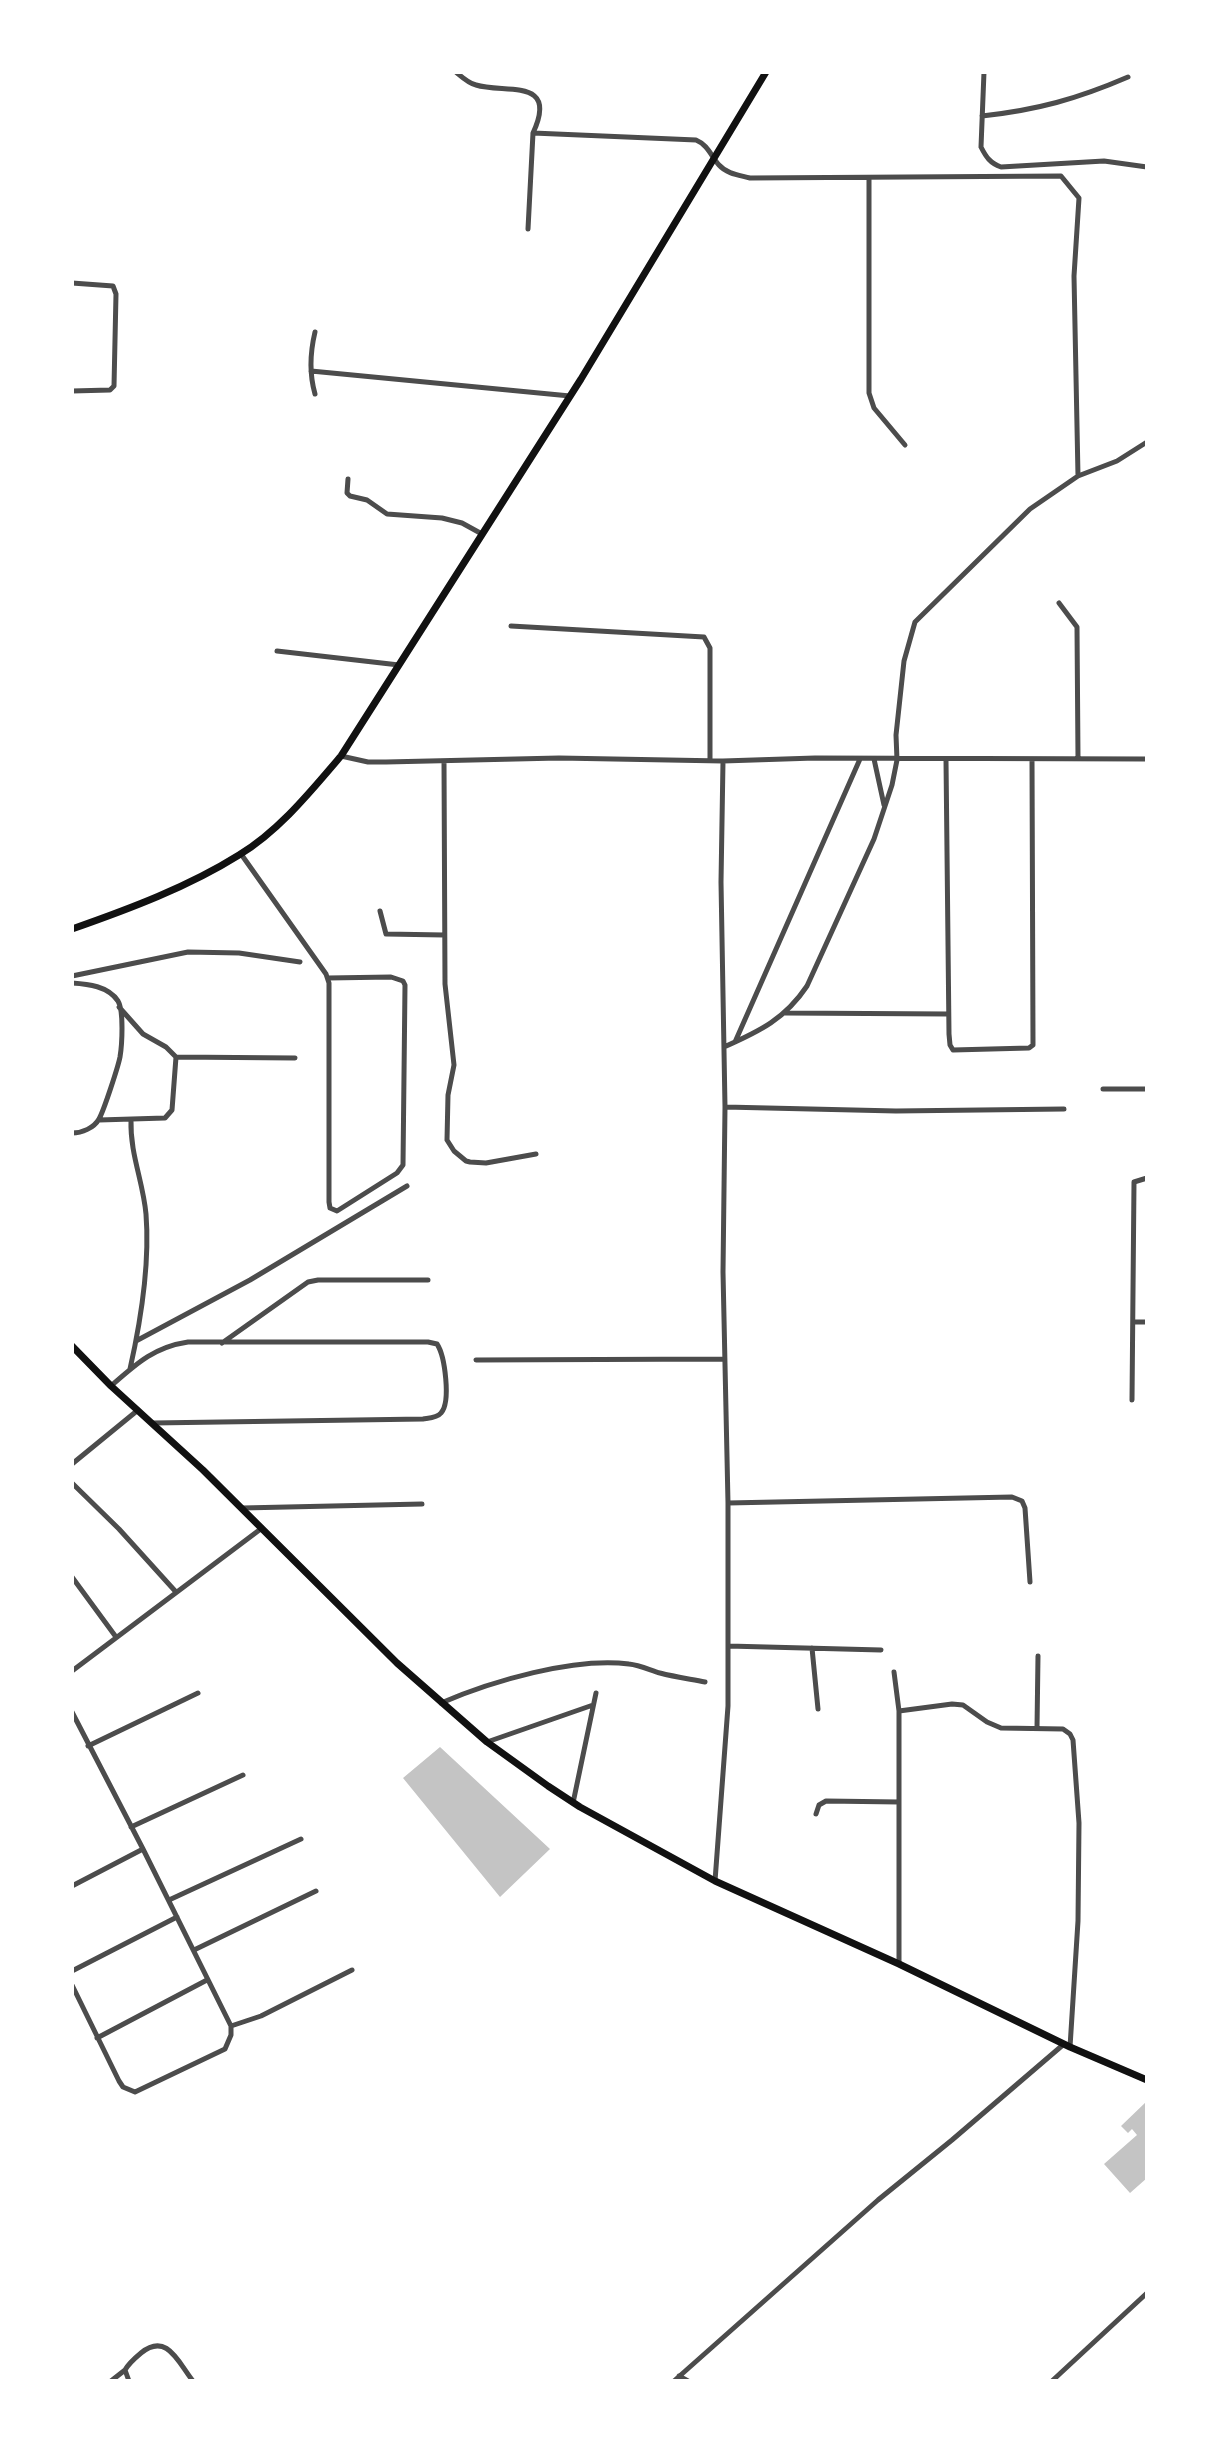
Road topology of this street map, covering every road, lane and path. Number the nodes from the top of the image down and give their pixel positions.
1 (456, 72) edge
2 (766, 72) edge
3 (984, 72) edge
4 (1128, 77) dead end
5 (982, 116) junction
6 (533, 133) junction
7 (714, 157) junction
8 (1147, 167) edge
9 (869, 178) junction
10 (528, 229) dead end
11 (72, 283) edge
12 (315, 332) dead end
13 (311, 371) junction
14 (72, 391) edge
15 (315, 394) dead end
16 (570, 396) junction
17 (1147, 442) edge
18 (905, 446) dead end
19 (1078, 476) junction
20 (348, 480) dead end
21 (482, 534) junction
22 (1059, 603) dead end
23 (511, 626) dead end
24 (277, 651) dead end
25 (399, 665) junction
26 (340, 756) junction
27 (1078, 758) junction
28 (860, 759) junction
29 (874, 759) junction
30 (897, 759) junction
31 (1032, 759) junction
32 (1147, 759) edge
33 (710, 760) junction
34 (946, 760) junction
35 (444, 761) junction
36 (723, 761) junction
37 (885, 807) junction
38 (241, 854) junction
39 (380, 911) dead end
40 (72, 929) edge
41 (444, 935) junction
42 (300, 962) dead end
43 (72, 976) edge
44 (328, 978) junction
45 (72, 983) edge
46 (119, 1007) junction
47 (785, 1013) junction
48 (948, 1014) junction
49 (735, 1042) junction
50 (724, 1047) junction
51 (177, 1057) junction
52 (295, 1058) dead end
53 (1103, 1089) dead end
54 (1147, 1089) edge
55 (725, 1107) junction
56 (1064, 1109) dead end
57 (99, 1119) junction
58 (131, 1119) junction
59 (72, 1133) edge
60 (537, 1154) dead end
61 (1147, 1178) edge
62 (406, 1186) dead end
63 (428, 1280) dead end
64 (1134, 1322) junction
65 (1147, 1322) edge
66 (136, 1341) junction
67 (222, 1343) junction
68 (72, 1346) edge
69 (724, 1359) junction
70 (476, 1360) dead end
71 (130, 1370) junction
72 (111, 1386) junction
73 (1132, 1400) dead end
74 (138, 1410) junction
75 (153, 1423) junction
76 (72, 1464) edge
77 (72, 1483) edge
78 (728, 1503) junction
79 (422, 1504) dead end
80 (242, 1508) junction
81 (262, 1528) junction
82 (72, 1577) edge
83 (1030, 1582) dead end
84 (176, 1592) junction
85 (116, 1637) junction
86 (728, 1646) junction
87 (813, 1648) junction
88 (880, 1650) dead end
89 (1038, 1656) dead end
90 (72, 1671) edge
91 (894, 1672) dead end
92 (705, 1682) dead end
93 (596, 1692) dead end
94 (198, 1693) dead end
95 (441, 1703) junction
96 (593, 1705) junction
97 (818, 1709) dead end
98 (899, 1711) junction
99 (72, 1712) edge
100 (1037, 1728) junction
101 (487, 1742) junction
102 (88, 1746) junction
103 (243, 1775) dead end
104 (899, 1802) junction
105 (573, 1803) junction
106 (816, 1814) dead end
107 (130, 1827) junction
108 (301, 1839) dead end
109 (143, 1849) junction
110 (715, 1881) junction
111 (72, 1886) edge
112 (316, 1891) dead end
113 (169, 1900) junction
114 (177, 1917) junction
115 (194, 1950) junction
116 (899, 1964) junction
117 (352, 1970) dead end
118 (72, 1971) edge
119 (207, 1980) junction
120 (72, 1985) edge
121 (231, 2026) junction
122 (97, 2038) junction
123 (1067, 2045) junction
124 (1147, 2080) edge
125 (1147, 2294) edge
126 (125, 2370) junction
127 (679, 2376) junction
128 (111, 2381) edge
129 (129, 2381) edge
130 (193, 2381) edge
131 (674, 2381) edge
132 (688, 2381) edge
133 (1052, 2381) edge

1 - 6 street
2 - 7 main road
3 - 5 street
4 - 5 street
5 - 8 street
6 - 7 street
6 - 10 street
7 - 9 street
7 - 16 main road
9 - 18 street
9 - 19 street
11 - 14 street
12 - 13 street
13 - 15 street
13 - 16 street
16 - 21 main road
17 - 19 street
19 - 30 street
20 - 21 street
21 - 25 main road
22 - 27 street
23 - 33 street
24 - 25 street
25 - 26 main road
26 - 35 street
26 - 38 main road
27 - 31 street
27 - 32 street
28 - 29 street
28 - 36 street
28 - 49 street
29 - 30 street
29 - 37 street
30 - 34 street
30 - 37 street
31 - 34 street
31 - 48 street
33 - 35 street
33 - 36 street
34 - 48 street
35 - 41 street
36 - 50 street
37 - 47 street
38 - 40 main road
38 - 44 street
39 - 41 street
41 - 60 street
42 - 43 street
44 - 44 street
45 - 46 street
46 - 51 street
46 - 57 street
47 - 48 street
47 - 49 street
49 - 50 street
50 - 55 street
51 - 52 street
51 - 58 street
53 - 54 street
55 - 56 street
55 - 69 street
57 - 58 street
57 - 59 street
58 - 66 street
61 - 64 street
62 - 66 street
63 - 67 street
64 - 65 street
64 - 73 street
66 - 71 street
67 - 71 street
67 - 75 street
68 - 72 main road
69 - 70 street
69 - 78 street
71 - 72 street
72 - 74 main road
74 - 75 main road
74 - 76 street
75 - 80 main road
77 - 84 street
78 - 83 street
78 - 86 street
79 - 80 street
80 - 81 main road
81 - 84 street
81 - 95 main road
82 - 85 street
84 - 85 street
85 - 90 street
86 - 87 street
86 - 110 street
87 - 88 street
87 - 97 street
89 - 100 street
91 - 98 street
92 - 95 street
93 - 96 street
94 - 102 street
95 - 101 main road
96 - 101 street
96 - 105 street
98 - 100 street
98 - 104 street
99 - 102 street
100 - 123 street
101 - 105 main road
102 - 107 street
103 - 107 street
104 - 106 street
104 - 116 street
105 - 110 main road
107 - 109 street
108 - 113 street
109 - 111 street
109 - 113 street
110 - 116 main road
112 - 115 street
113 - 114 street
114 - 115 street
114 - 118 street
115 - 119 street
116 - 123 main road
117 - 121 street
119 - 121 street
119 - 122 street
120 - 122 street
121 - 122 street
123 - 124 main road
123 - 127 street
125 - 133 street
126 - 128 street
126 - 129 street
126 - 130 street
127 - 131 street
127 - 132 street

